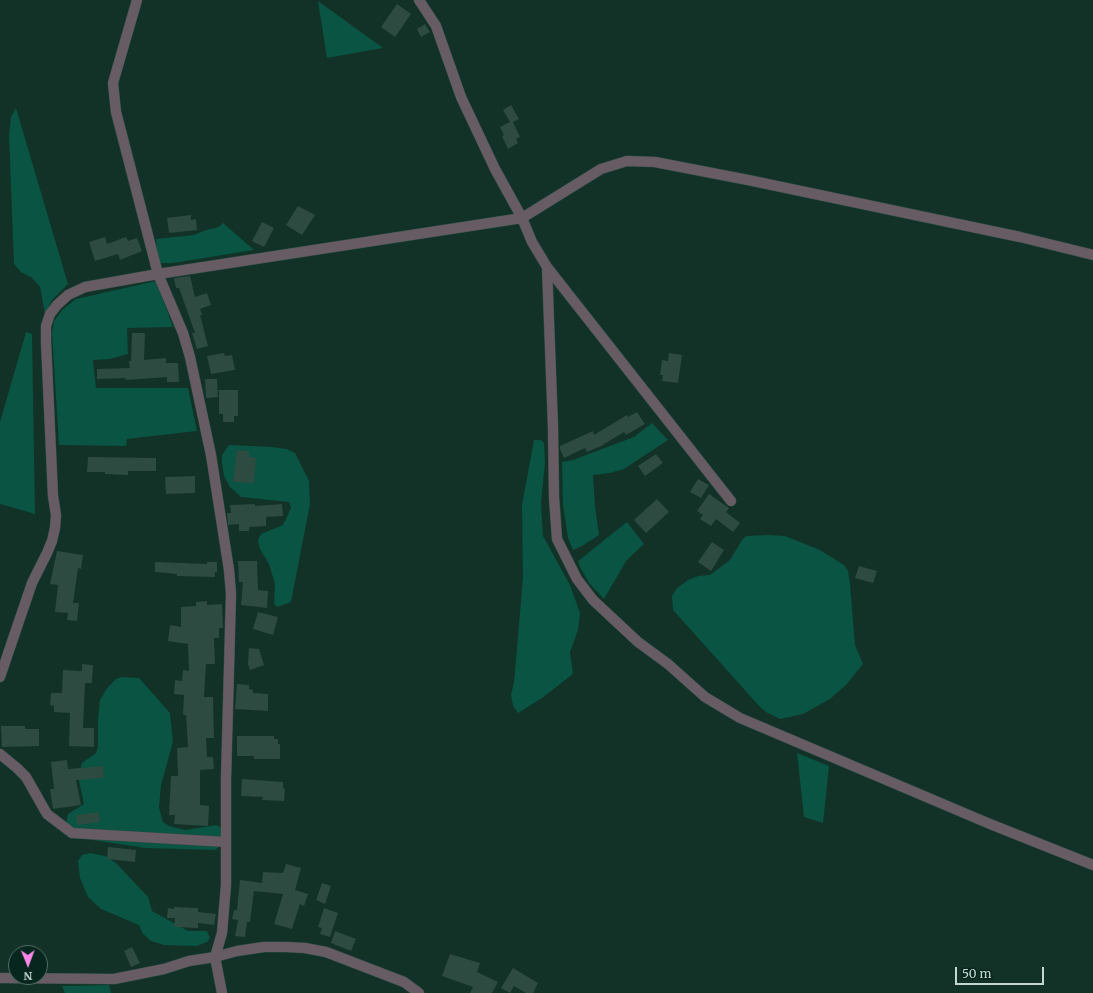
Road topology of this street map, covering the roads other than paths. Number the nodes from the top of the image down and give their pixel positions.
1 (137, 0) edge
2 (419, 0) edge
3 (522, 218) junction
4 (1093, 255) edge
5 (547, 267) junction
6 (158, 274) junction
7 (732, 501) dead end
8 (0, 677) edge
9 (0, 754) edge
10 (226, 842) junction
11 (1093, 865) edge
12 (215, 957) junction
13 (0, 978) edge
14 (222, 993) edge
15 (419, 993) edge

1 - 6 street
2 - 3 street
3 - 4 street
3 - 5 street
3 - 6 street
5 - 7 street
5 - 11 street
6 - 8 street
6 - 10 street
9 - 10 street
10 - 12 street
12 - 13 street
12 - 14 street
12 - 15 street

